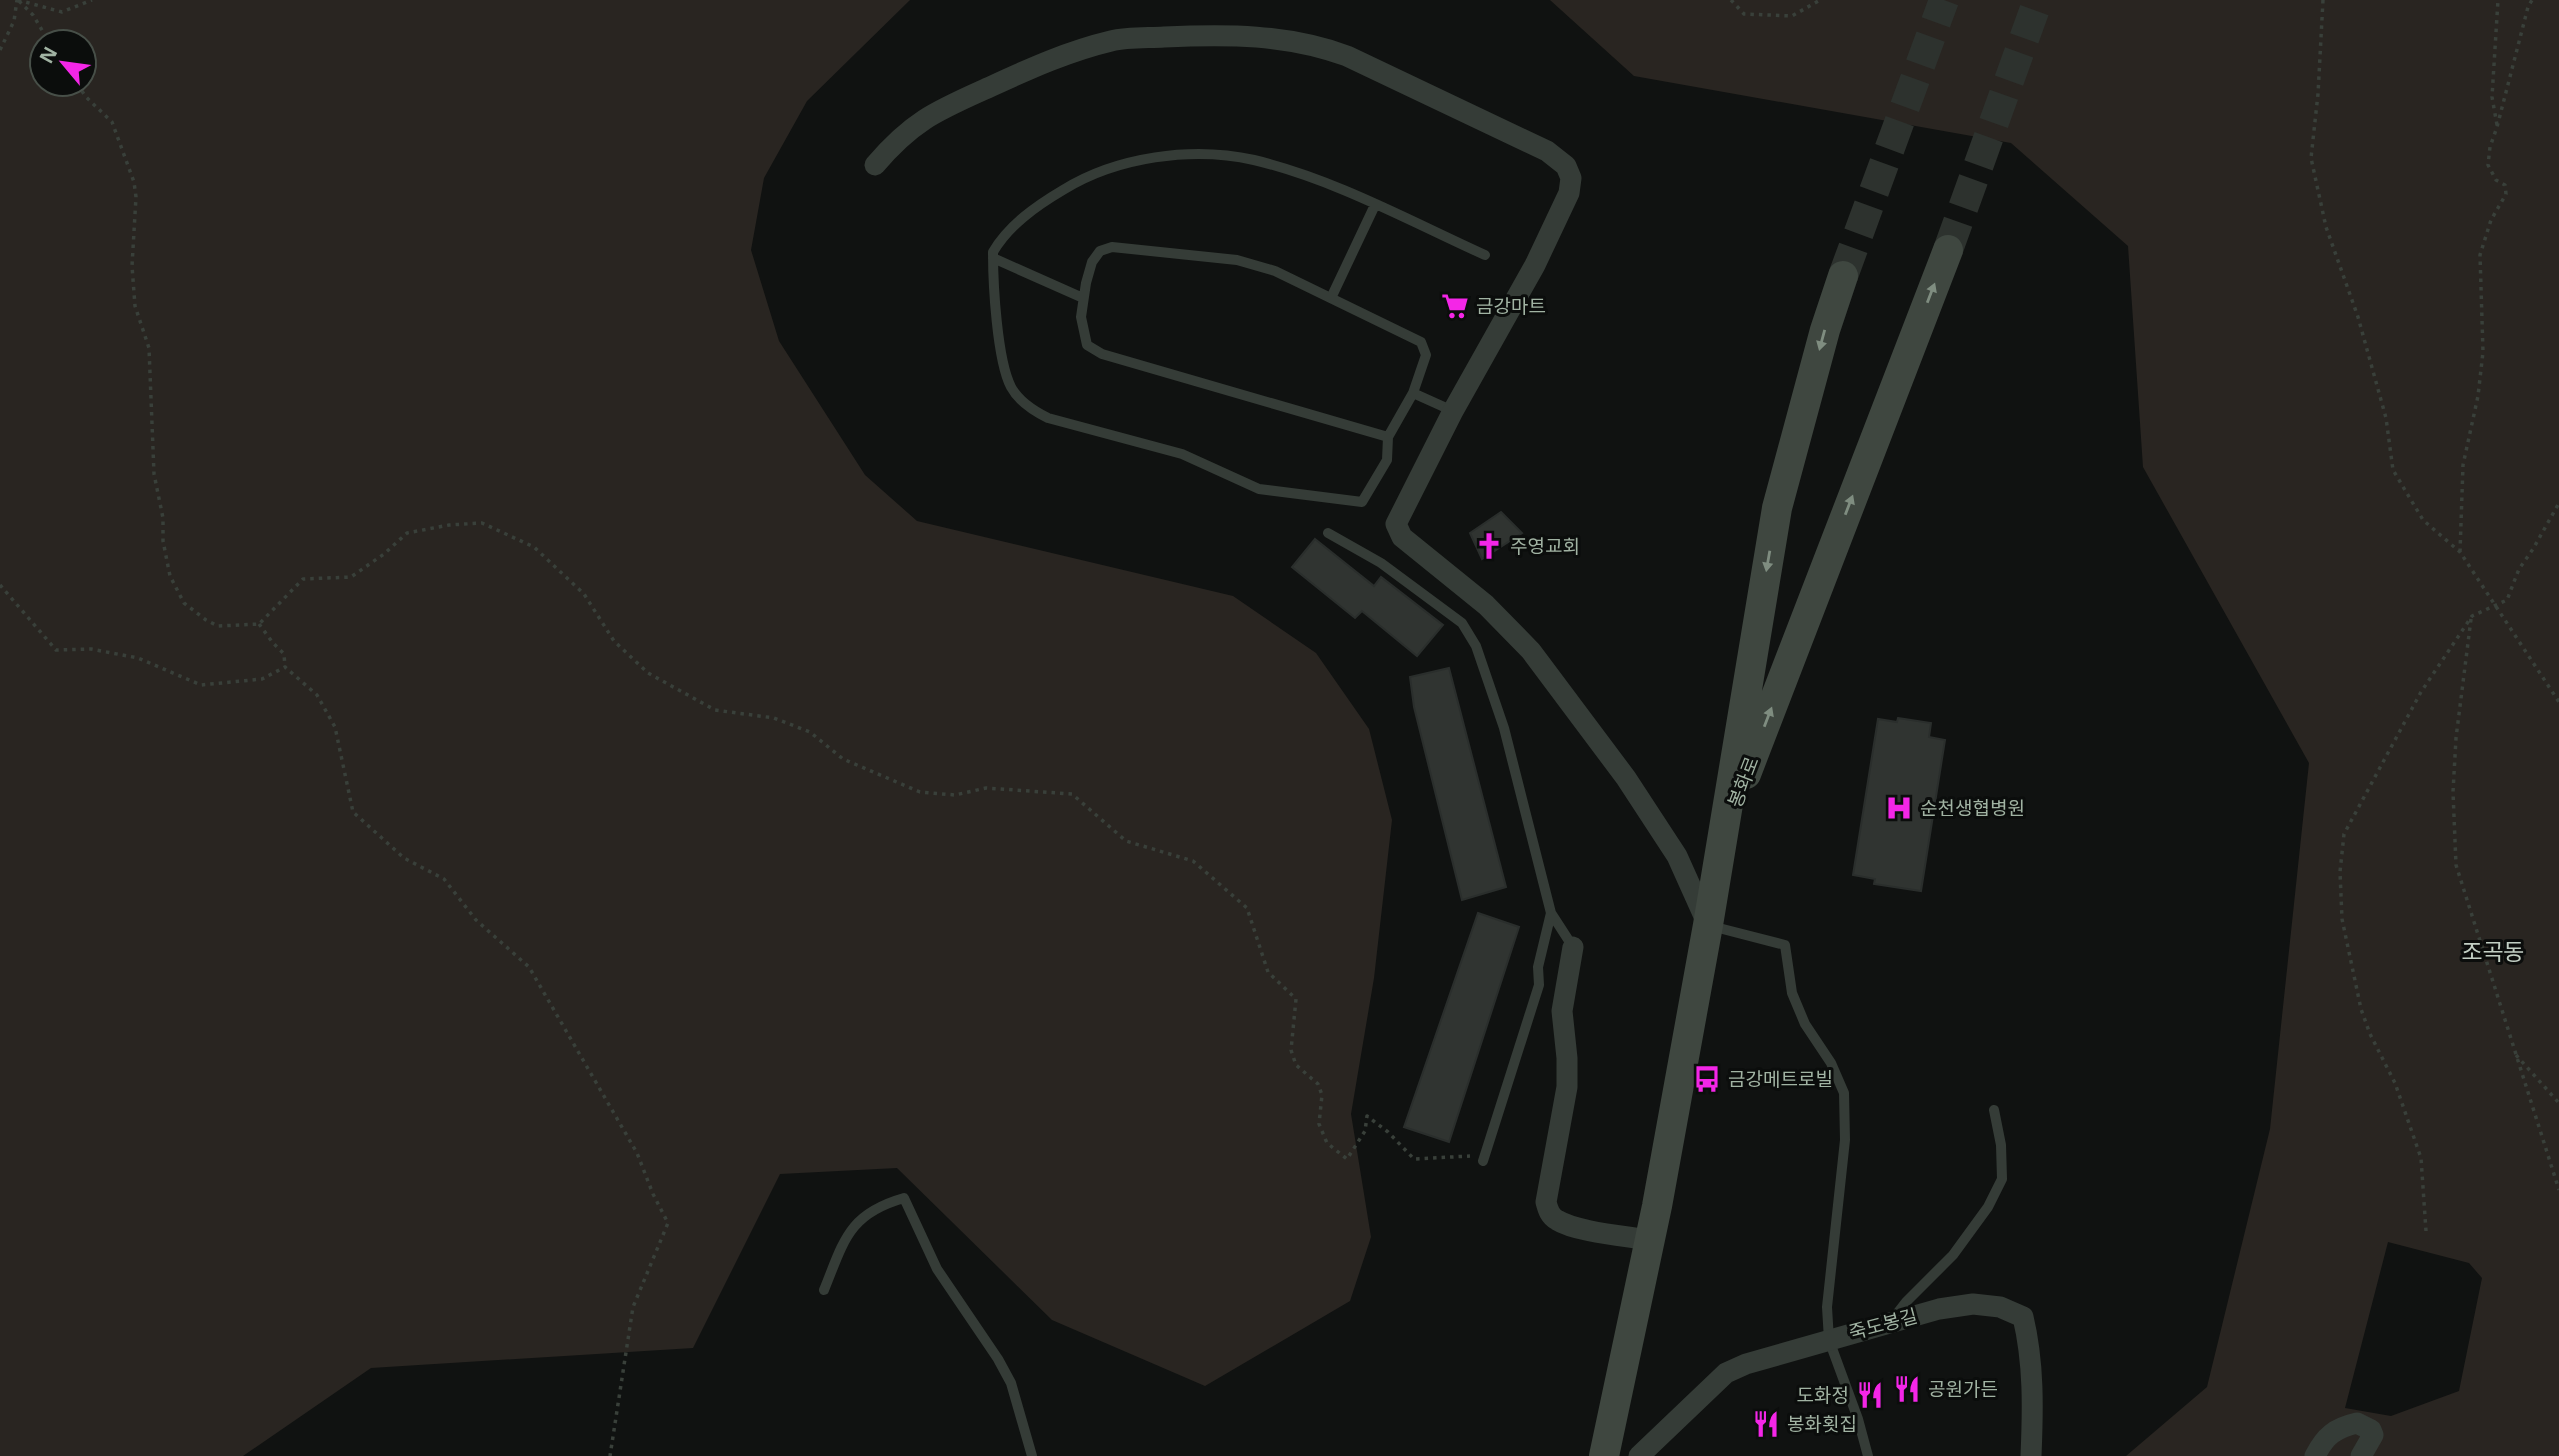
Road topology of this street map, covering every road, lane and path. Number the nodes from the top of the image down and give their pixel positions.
1 (18, 0) edge
2 (92, 0) edge
3 (1731, 0) edge
4 (1820, 0) edge
5 (2323, 0) edge
6 (2498, 0) edge
7 (2532, 0) edge
8 (41, 28) edge
9 (0, 50) edge
10 (87, 98) edge
11 (2497, 127) junction
12 (875, 165) dead end
13 (1375, 205) junction
14 (1948, 250) tunnel mouth
15 (1485, 255) dead end
16 (993, 258) junction
17 (1843, 275) tunnel mouth
18 (1083, 298) junction
19 (1331, 298) junction
20 (1413, 393) junction
21 (1453, 411) junction
22 (1388, 437) junction
23 (2559, 503) edge
24 (1328, 533) dead end
25 (2460, 552) junction
26 (0, 585) edge
27 (2493, 605) junction
28 (2472, 617) junction
29 (259, 624) junction
30 (285, 667) junction
31 (2559, 702) edge
32 (1726, 827) junction
33 (1551, 913) junction
34 (1708, 925) junction
35 (1573, 947) joint
36 (2515, 1054) junction
37 (2559, 1103) edge
38 (1994, 1111) dead end
39 (1484, 1158) joint
40 (2559, 1190) edge
41 (2426, 1231) dead end
42 (1649, 1240) junction
43 (824, 1290) dead end
44 (1891, 1322) junction
45 (1829, 1339) junction
46 (610, 1456) edge
47 (1032, 1456) edge
48 (1604, 1456) edge
49 (1639, 1456) edge
50 (1868, 1456) edge
51 (2031, 1456) edge
52 (2315, 1456) edge
53 (2361, 1456) edge

1 - 2 path
1 - 8 path
1 - 9 path
3 - 4 path
5 - 25 path
6 - 11 path
7 - 11 path
10 - 29 path
11 - 25 path
12 - 21 street
13 - 15 lane
13 - 16 lane
13 - 19 lane
32 -> 14 main road, 봉화로
16 - 18 lane
16 - 22 lane
17 -> 32 main road, 봉화로
18 - 19 lane
18 - 22 lane
19 - 20 lane
20 - 21 lane
20 - 22 lane
21 - 34 street
23 - 27 path
24 - 33 lane
25 - 27 path
26 - 30 path
27 - 28 path
27 - 31 path
28 - 36 path
28 - 41 path
29 - 30 path
29 - 39 path
30 - 46 path
32 - 34 main road
33 - 35 lane
33 - 39 lane
34 - 42 main road
34 - 45 lane
35 - 42 street
36 - 37 path
36 - 40 path
38 - 44 lane
42 - 48 main road
43 - 47 lane
44 - 45 street, 죽도봉길
44 - 51 street, 죽도봉길
45 - 49 street, 죽도봉길
45 - 50 lane
52 - 53 street

